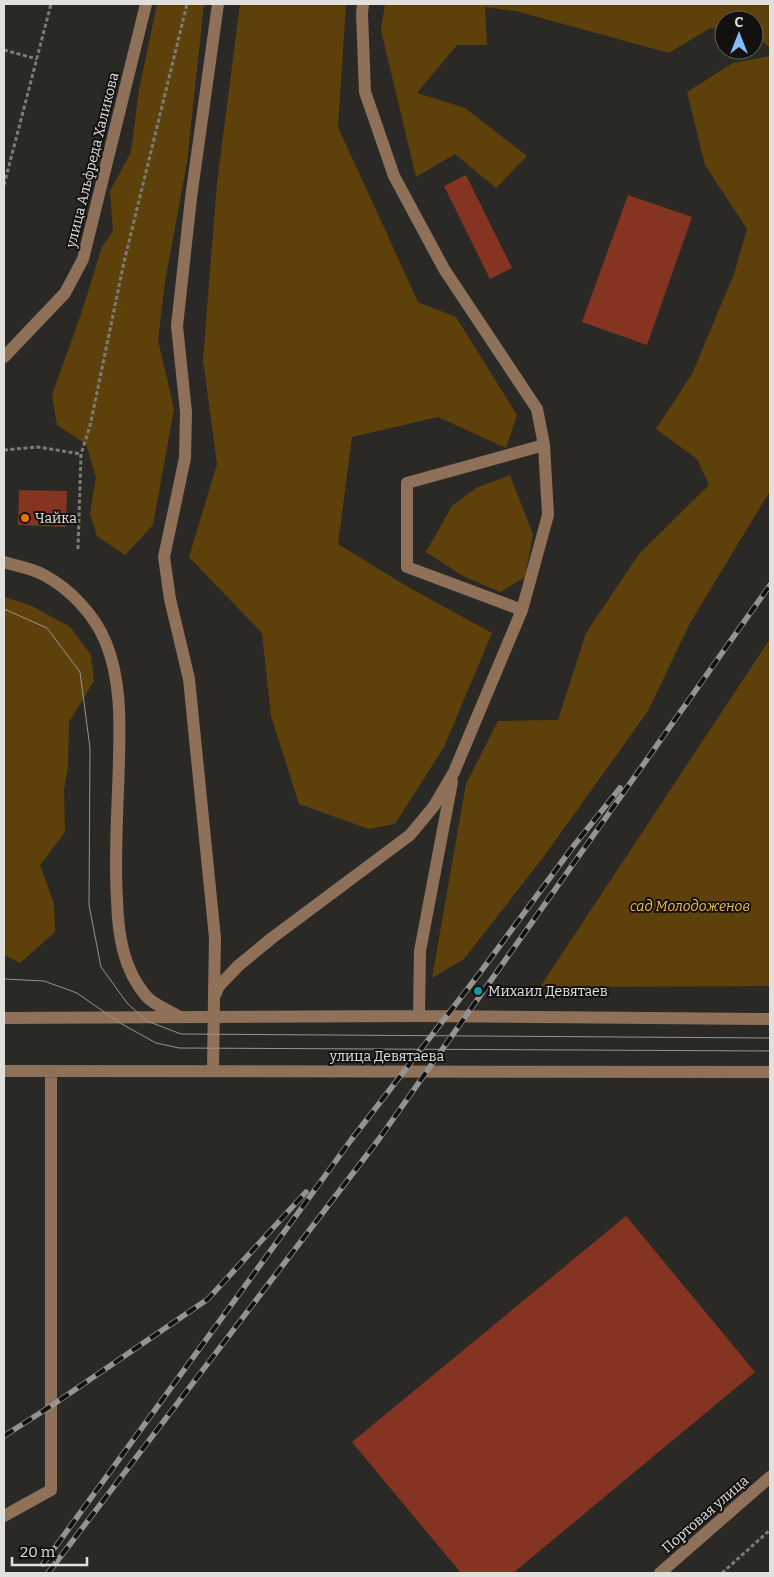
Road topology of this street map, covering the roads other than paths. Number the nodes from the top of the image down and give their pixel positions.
1 (146, 4) edge
2 (218, 4) edge
3 (363, 4) edge
4 (4, 357) edge
5 (544, 445) junction
6 (4, 562) edge
7 (522, 610) junction
8 (454, 772) junction
9 (214, 997) junction
10 (419, 1016) junction
11 (181, 1017) junction
12 (213, 1017) junction
13 (4, 1018) edge
14 (770, 1019) edge
15 (4, 1071) edge
16 (51, 1071) junction
17 (213, 1071) junction
18 (770, 1072) edge
19 (770, 1476) edge
20 (4, 1516) edge
21 (660, 1573) edge

1 - 4 street, улица Альфреда Халикова
2 - 9 street
3 - 5 street
5 - 7 street
5 - 7 street
6 - 11 street
7 - 8 street
8 - 9 street
8 - 10 street
9 - 12 street
10 - 12 street
10 - 14 street
11 - 12 street
11 - 13 street
12 - 17 street
15 - 16 street, улица Девятаева
16 - 17 street, улица Девятаева
16 - 20 street
17 - 18 street, улица Девятаева
19 - 21 street, Портовая улица

